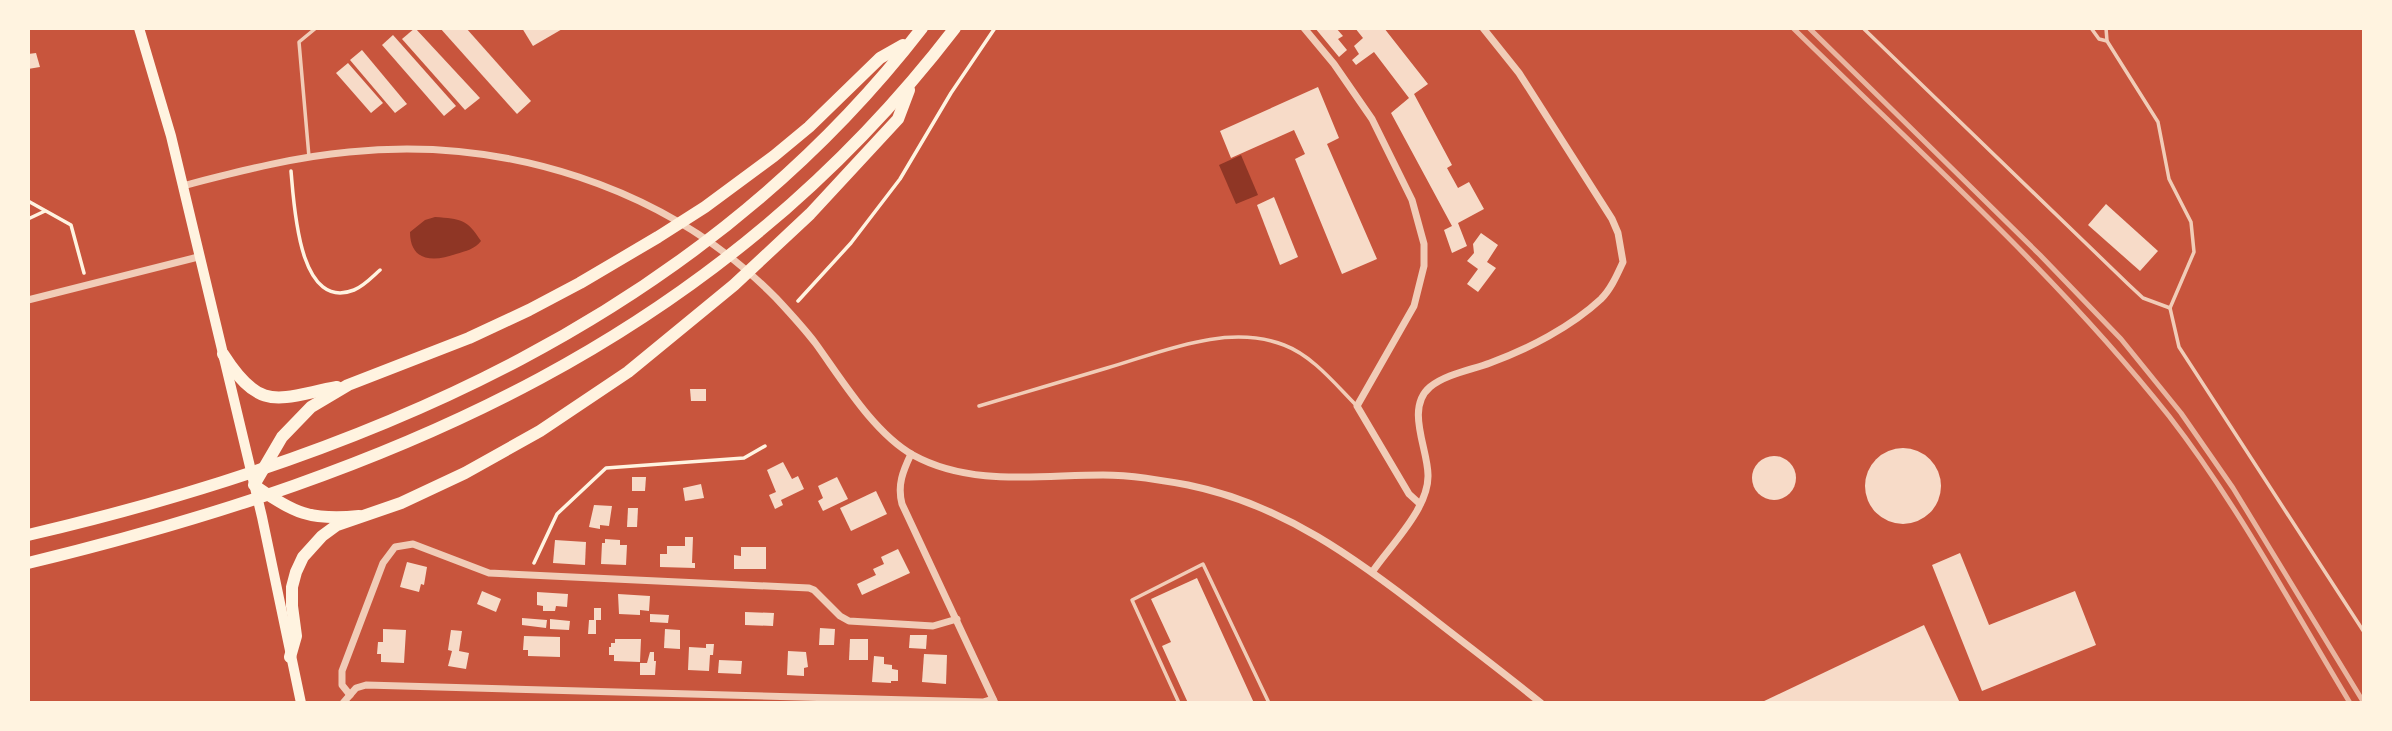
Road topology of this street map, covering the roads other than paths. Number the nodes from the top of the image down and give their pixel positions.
1 (139, 28) edge
2 (316, 28) edge
3 (922, 28) edge
4 (955, 28) edge
5 (1304, 28) edge
6 (1483, 28) edge
7 (1863, 28) edge
8 (2091, 28) edge
9 (2106, 28) edge
10 (913, 39) junction
11 (2107, 41) junction
12 (913, 80) junction
13 (309, 157) junction
14 (182, 186) junction
15 (198, 257) junction
16 (28, 300) edge
17 (2170, 308) junction
18 (223, 354) junction
19 (348, 385) junction
20 (979, 406) dead end
21 (1357, 406) junction
22 (911, 454) junction
23 (254, 485) junction
24 (1420, 504) junction
25 (359, 516) junction
26 (28, 535) edge
27 (28, 563) edge
28 (1373, 571) junction
29 (957, 619) junction
30 (2364, 632) edge
31 (290, 657) junction
32 (350, 695) junction
33 (994, 701) edge
34 (301, 703) edge
35 (343, 703) edge
36 (1178, 703) edge
37 (1269, 703) edge
38 (1541, 703) edge

1 - 14 main road
2 - 13 lane
3 - 10 highway
4 - 12 highway
5 - 21 street
6 - 24 street
7 - 17 lane
8 - 11 lane
9 - 11 lane
10 - 19 highway
10 - 26 highway
11 - 17 lane
12 - 25 highway
12 - 27 highway
13 - 14 street
13 - 22 street
14 - 15 main road
15 - 16 street
15 - 18 main road
17 - 30 lane
18 - 19 highway
18 - 23 main road
19 - 23 highway
20 - 21 lane
21 - 24 street
22 - 28 street
22 - 29 street
23 - 25 highway
23 - 31 main road
24 - 28 street
25 - 31 highway
28 - 38 street
29 - 32 street
29 - 33 street
31 - 34 main road
32 - 33 street
32 - 35 street
36 - 37 lane

